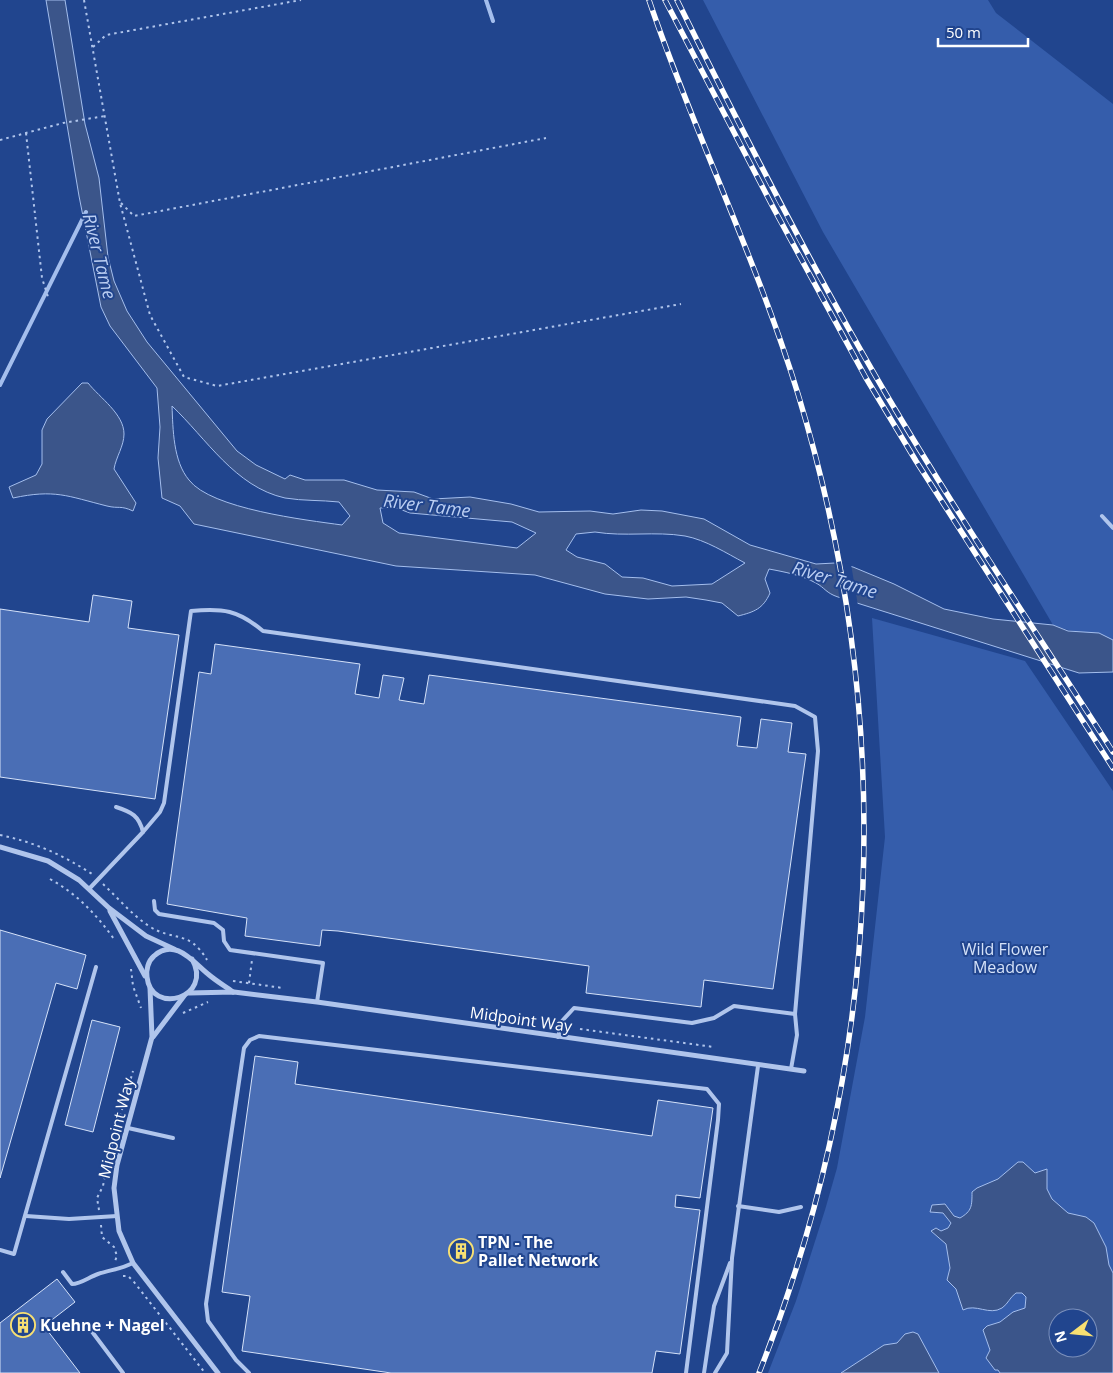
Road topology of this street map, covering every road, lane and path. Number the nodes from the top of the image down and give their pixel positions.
1 (84, 0) edge
2 (301, 0) edge
3 (93, 47) junction
4 (105, 116) junction
5 (26, 133) junction
6 (546, 138) dead end
7 (0, 140) edge
8 (120, 203) junction
9 (49, 300) dead end
10 (680, 304) dead end
11 (1102, 516) dead end
12 (1113, 528) edge
13 (116, 807) dead end
14 (143, 832) junction
15 (0, 834) edge
16 (0, 847) edge
17 (98, 879) junction
18 (89, 889) junction
19 (154, 900) dead end
20 (109, 908) junction
21 (175, 949) junction
22 (252, 953) junction
23 (192, 959) junction
24 (208, 963) dead end
25 (96, 967) dead end
26 (146, 979) junction
27 (228, 980) dead end
28 (248, 983) junction
29 (150, 988) junction
30 (284, 988) dead end
31 (234, 992) junction
32 (187, 994) junction
33 (247, 994) junction
34 (317, 1002) junction
35 (795, 1014) junction
36 (579, 1029) dead end
37 (152, 1037) junction
38 (558, 1037) junction
39 (714, 1046) dead end
40 (758, 1066) junction
41 (791, 1070) junction
42 (804, 1071) dead end
43 (128, 1128) junction
44 (173, 1138) dead end
45 (738, 1206) junction
46 (801, 1207) dead end
47 (26, 1216) junction
48 (117, 1216) junction
49 (0, 1250) edge
50 (732, 1258) junction
51 (133, 1262) junction
52 (63, 1272) dead end
53 (87, 1325) dead end
54 (123, 1373) edge
55 (218, 1373) edge
56 (249, 1373) edge
57 (686, 1373) edge
58 (704, 1373) edge
59 (715, 1373) edge

1 - 3 path
2 - 3 path
3 - 4 path
4 - 5 path
4 - 8 path
5 - 7 path
5 - 9 path
6 - 8 path
8 - 10 path
11 - 12 lane
13 - 14 lane
14 - 17 lane
14 - 35 lane
15 - 17 path
16 - 18 street
17 - 18 lane
17 - 24 path
18 - 20 street
19 - 22 lane
20 - 21 street
20 - 26 street
21 - 23 street
21 - 26 street
22 - 28 path
22 - 34 lane
23 - 31 street, Midpoint Way
23 - 32 street
25 - 47 lane
26 - 29 street
27 - 28 path
28 - 30 path
28 - 33 path
29 - 32 street
29 - 37 street, Midpoint Way
31 - 32 street, Midpoint Way
31 - 33 street, Midpoint Way
32 - 37 street, Midpoint Way
33 - 34 street, Midpoint Way
34 - 38 street, Midpoint Way
35 - 38 lane
35 - 41 lane
36 - 39 path
37 - 43 street, Midpoint Way
38 - 40 street, Midpoint Way
40 - 41 street, Midpoint Way
40 - 45 lane
41 - 42 street, Midpoint Way
43 - 44 lane
43 - 48 street, Midpoint Way
45 - 46 lane
45 - 50 lane
47 - 48 lane
47 - 49 lane
48 - 51 street, Midpoint Way
50 - 58 lane
50 - 59 lane
51 - 52 lane
51 - 55 street, Midpoint Way
53 - 54 lane
56 - 57 lane

